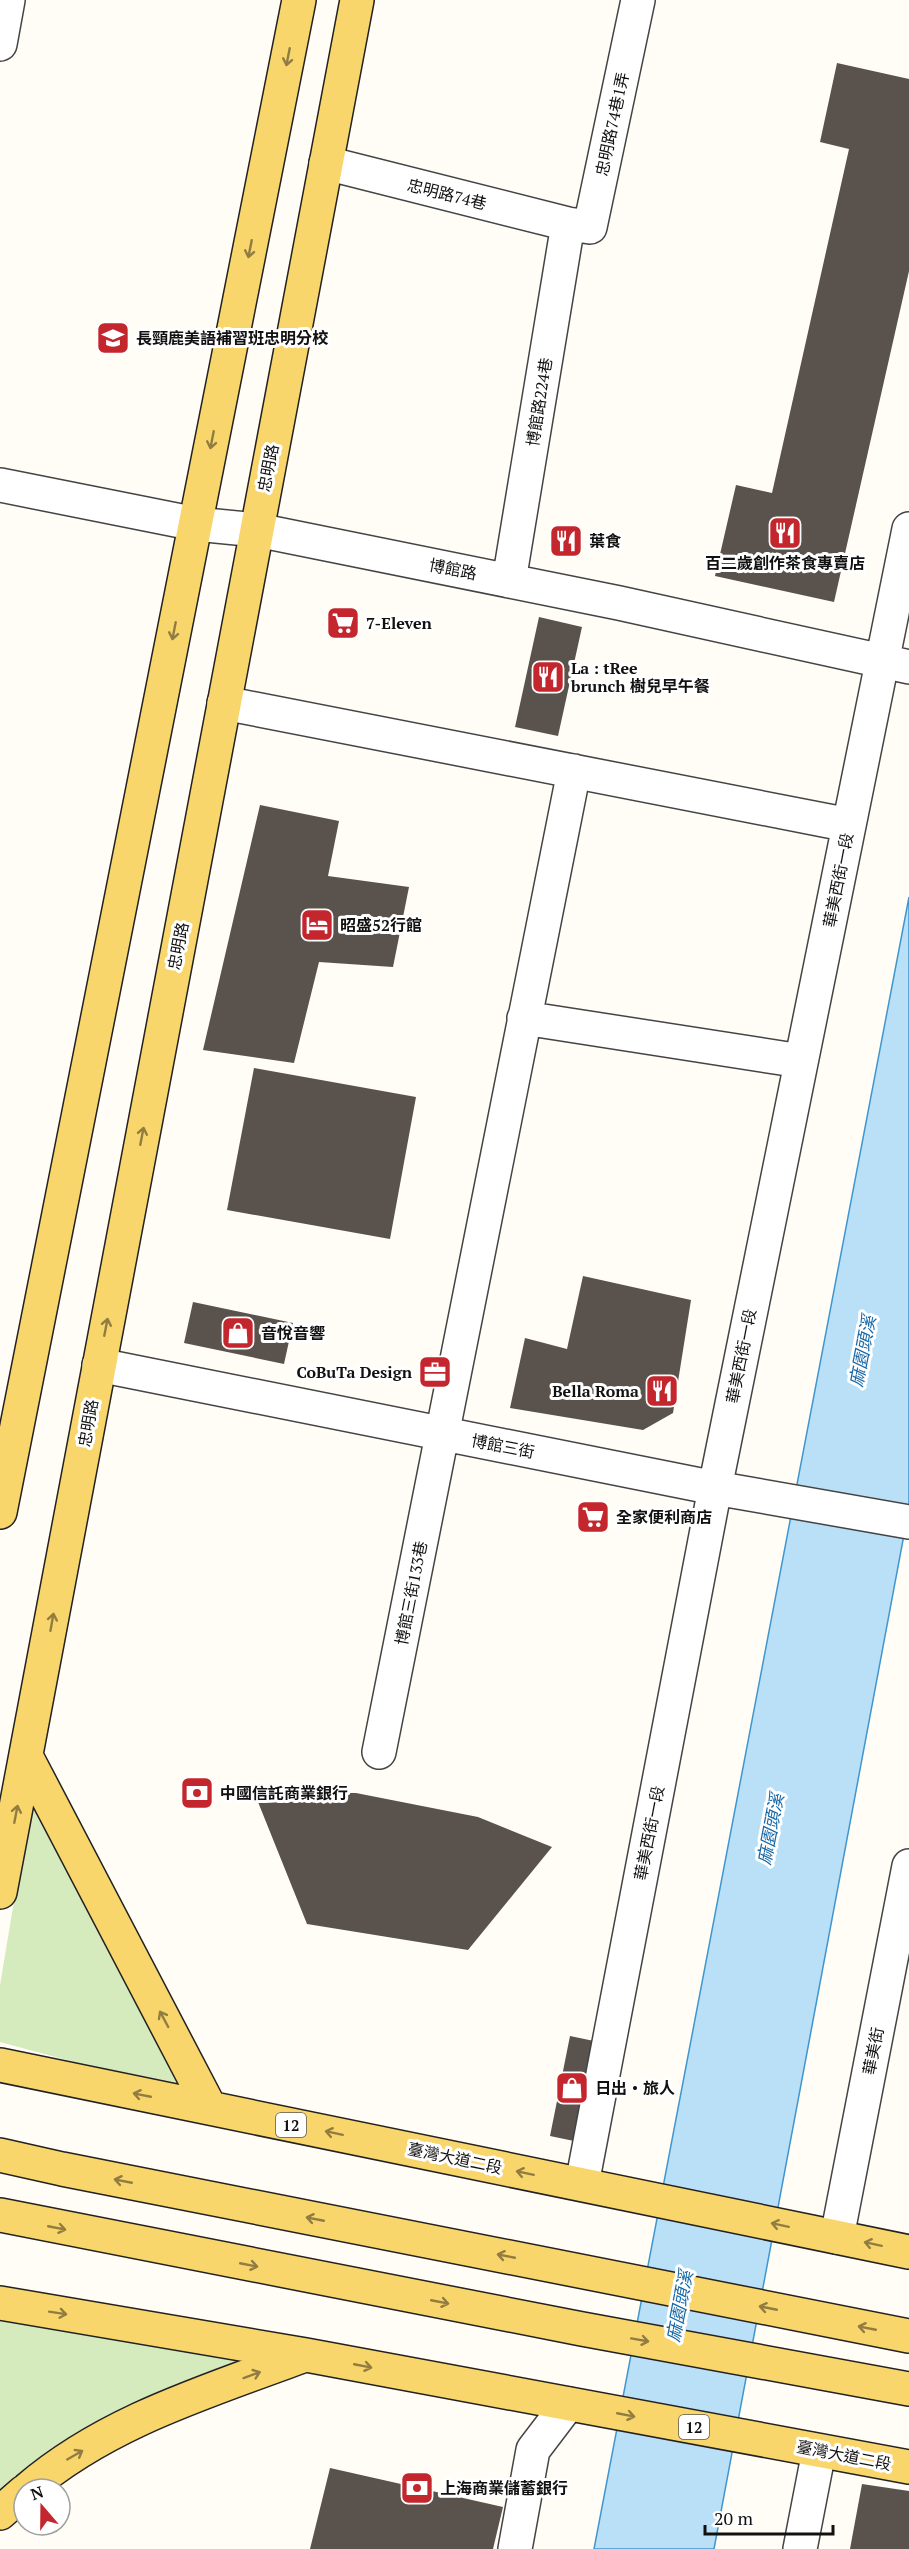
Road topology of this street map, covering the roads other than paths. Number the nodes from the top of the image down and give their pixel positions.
1 (8, 0) edge
2 (299, 0) edge
3 (357, 0) edge
4 (638, 0) edge
5 (0, 44) edge
6 (326, 163) junction
7 (568, 224) junction
8 (0, 485) edge
9 (196, 524) junction
10 (909, 529) edge
11 (257, 530) junction
12 (509, 581) junction
13 (898, 665) edge
14 (224, 703) junction
15 (574, 771) junction
16 (849, 825) junction
17 (524, 1018) junction
18 (801, 1061) junction
19 (99, 1365) junction
20 (442, 1434) junction
21 (727, 1489) junction
22 (0, 1512) edge
23 (909, 1522) edge
24 (379, 1752) dead end
25 (27, 1758) junction
26 (909, 1866) edge
27 (0, 1892) edge
28 (0, 2065) edge
29 (210, 2108) junction
30 (0, 2155) edge
31 (582, 2184) junction
32 (0, 2215) edge
33 (837, 2237) junction
34 (909, 2252) edge
35 (0, 2303) edge
36 (909, 2336) edge
37 (306, 2355) junction
38 (909, 2389) edge
39 (568, 2404) junction
40 (819, 2451) junction
41 (909, 2467) edge
42 (42, 2477) edge
43 (12, 2502) edge
44 (0, 2513) edge
45 (515, 2549) edge
46 (800, 2549) edge

1 - 5 street
2 -> 9 main road
3 - 6 main road, 忠明路
4 - 7 street, 忠明路74巷1弄
6 - 7 street, 忠明路74巷
6 - 11 main road, 忠明路
7 - 12 street, 博館路224巷
8 - 9 street, 博館路
9 - 11 street, 博館路
9 -> 22 main road
10 - 13 street, 華美西街一段
11 - 12 street, 博館路
11 - 14 main road, 忠明路
12 - 13 street, 博館路
13 - 16 street, 華美西街一段
14 - 15 street
19 -> 14 main road, 忠明路
15 - 16 street
15 - 17 street, 博館三街133巷
16 - 18 street, 華美西街一段
17 - 18 street
17 - 20 street, 博館三街133巷
18 - 21 street, 華美西街一段
19 - 20 street, 博館三街
25 -> 19 main road, 忠明路
20 - 21 street, 博館三街
20 - 24 street, 博館三街133巷
21 - 23 street, 博館三街
21 - 31 street, 華美西街一段
27 -> 25 main road, 忠明路
29 -> 25 main road
26 - 33 street, 華美街
29 -> 28 main road, 臺灣大道二段 / 12
31 -> 29 main road, 臺灣大道二段 / 12
36 -> 30 main road
33 -> 31 main road, 臺灣大道二段 / 12
32 -> 38 main road
34 -> 33 main road, 臺灣大道二段 / 12
35 -> 37 main road, 臺灣大道二段 / 12
37 -> 39 main road, 臺灣大道二段 / 12
42 -> 37 main road
39 -> 40 main road, 臺灣大道二段 / 12
39 - 45 street
40 - 41 main road, 臺灣大道二段 / 12
40 - 46 street
43 - 44 main road

